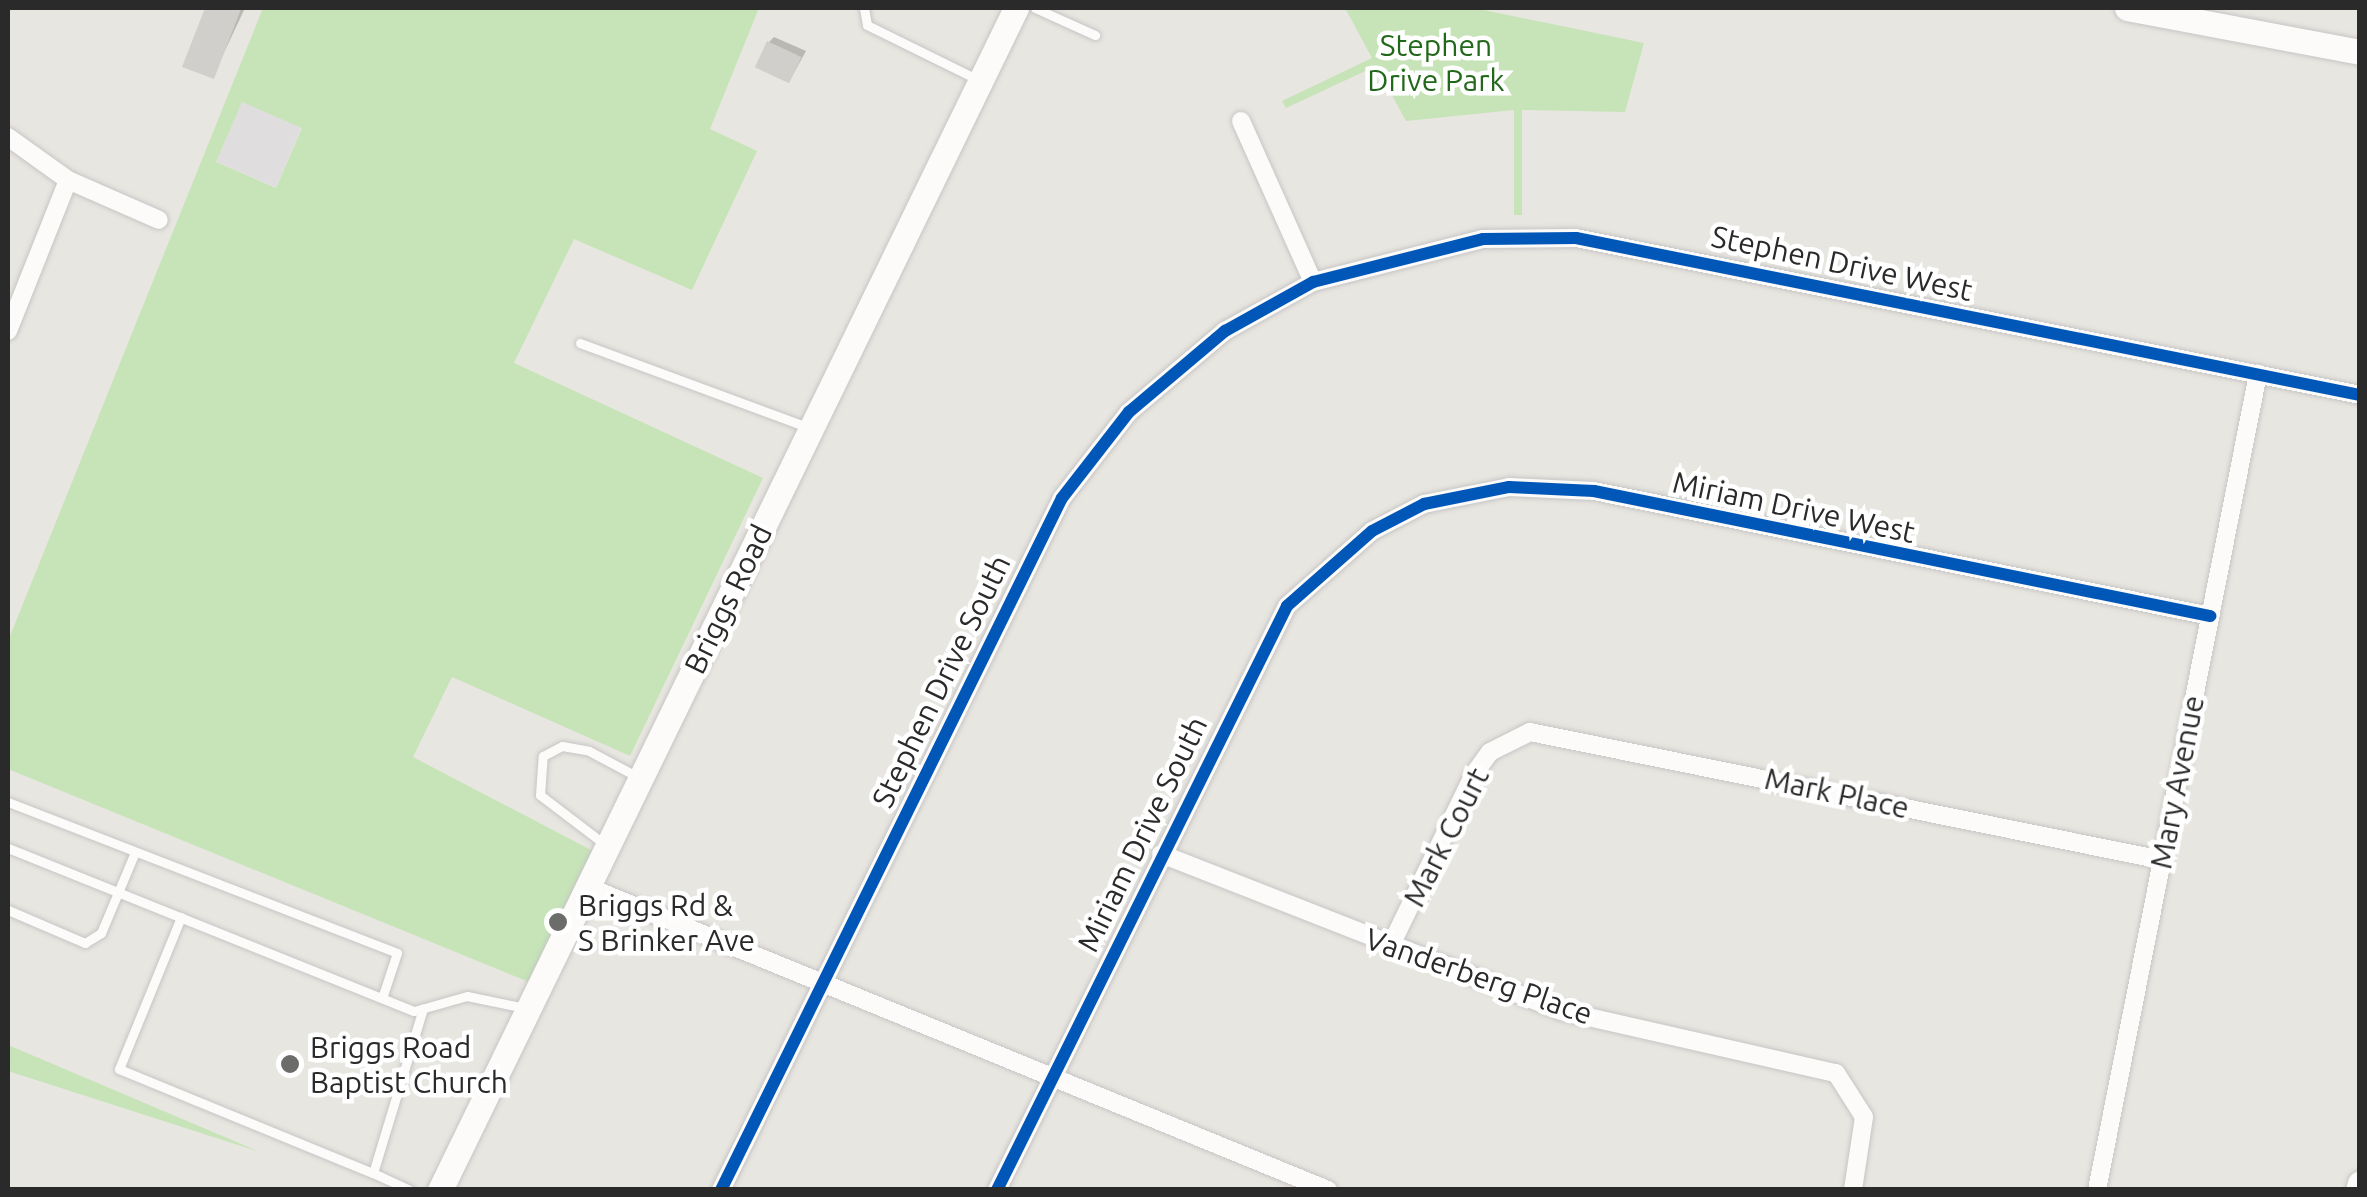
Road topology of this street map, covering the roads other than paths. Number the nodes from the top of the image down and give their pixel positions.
1 (864, 8) edge
2 (1016, 8) edge
3 (1036, 8) edge
4 (2127, 8) edge
5 (1095, 35) dead end
6 (2360, 52) edge
7 (980, 80) junction
8 (1241, 122) dead end
9 (8, 137) edge
10 (68, 180) junction
11 (159, 220) dead end
12 (1313, 282) junction
13 (8, 332) edge
14 (580, 342) dead end
15 (2258, 374) junction
16 (2360, 395) edge
17 (810, 428) junction
18 (1372, 530) joint
19 (2210, 616) junction
20 (1512, 736) joint
21 (640, 779) junction
22 (8, 802) edge
23 (608, 845) junction
24 (8, 848) edge
25 (135, 852) junction
26 (1161, 854) junction
27 (2162, 860) junction
28 (588, 888) junction
29 (120, 893) junction
30 (8, 910) edge
31 (181, 918) junction
32 (1390, 947) junction
33 (822, 983) junction
34 (382, 998) junction
35 (423, 1008) junction
36 (528, 1010) junction
37 (1051, 1077) junction
38 (372, 1173) junction
39 (410, 1190) edge
40 (440, 1190) edge
41 (721, 1190) edge
42 (997, 1190) edge
43 (1328, 1190) edge
44 (1853, 1190) edge
45 (2097, 1190) edge

1 - 7 lane
2 - 7 street, Briggs Road
3 - 5 lane
4 - 6 street
7 - 17 street, Briggs Road
8 - 12 street
9 - 10 street
10 - 11 street
10 - 13 street
12 - 15 street, Stephen Drive West
12 - 33 street, Stephen Drive South
14 - 17 lane
15 - 16 street, Stephen Drive West
15 - 19 street, Mary Avenue
17 - 21 street, Briggs Road
18 - 19 street, Miriam Drive West
18 - 26 street, Miriam Drive South
19 - 27 street, Mary Avenue
20 - 27 street, Mark Place
20 - 32 street, Mark Court
21 - 23 street, Briggs Road
21 - 23 lane
22 - 25 lane
23 - 28 street, Briggs Road
24 - 29 lane
25 - 29 lane
25 - 34 lane
26 - 32 street, Vanderberg Place
26 - 37 street, Miriam Drive South
27 - 45 street, Mary Avenue
28 - 33 street
28 - 36 street, Briggs Road
29 - 30 lane
29 - 31 lane
31 - 34 lane
31 - 38 lane
32 - 44 street, Vanderberg Place
33 - 37 street
33 - 41 street, Stephen Drive South
34 - 35 lane
35 - 36 lane
35 - 38 lane
36 - 40 street, Briggs Road
37 - 42 street, Miriam Drive South
37 - 43 street
38 - 39 lane

